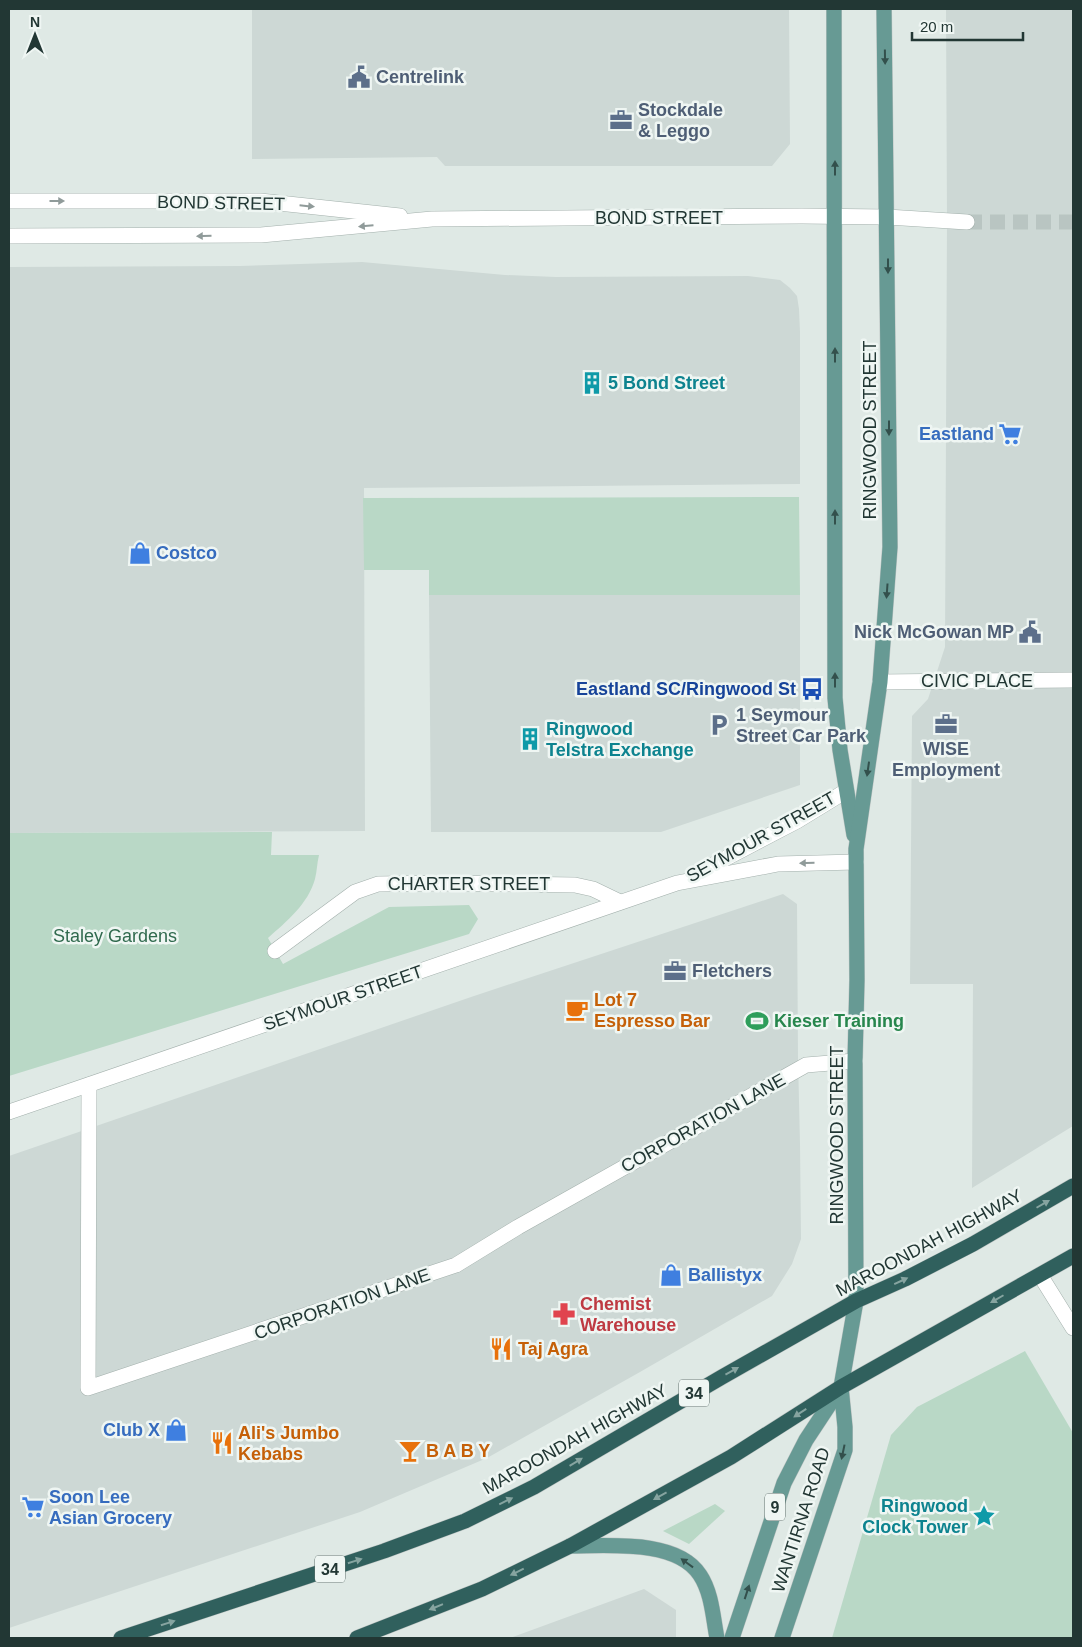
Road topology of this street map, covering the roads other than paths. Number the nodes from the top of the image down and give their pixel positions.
1 (834, 9) edge
2 (884, 9) edge
3 (9, 201) edge
4 (835, 217) junction
5 (887, 217) junction
6 (432, 219) junction
7 (967, 222) tunnel mouth
8 (9, 236) edge
9 (1073, 680) edge
10 (880, 682) junction
11 (846, 791) junction
12 (856, 855) junction
13 (677, 883) junction
14 (620, 902) junction
15 (275, 950) dead end
16 (855, 1061) junction
17 (89, 1084) junction
18 (9, 1112) edge
19 (1073, 1186) edge
20 (1073, 1256) edge
21 (1040, 1275) junction
22 (856, 1301) junction
23 (1073, 1328) edge
24 (841, 1386) junction
25 (570, 1546) junction
26 (121, 1638) edge
27 (357, 1638) edge
28 (717, 1638) edge
29 (732, 1638) edge
30 (782, 1638) edge

4 -> 1 main road, RINGWOOD STREET
2 -> 5 main road, RINGWOOD STREET
3 -> 6 street, BOND STREET
4 - 5 street, BOND STREET
4 - 6 street, BOND STREET
11 -> 4 main road, RINGWOOD STREET
5 - 7 street, BOND STREET
5 -> 10 main road, RINGWOOD STREET
6 -> 8 street, BOND STREET
9 - 10 street, CIVIC PLACE
10 -> 12 main road, RINGWOOD STREET
11 - 12 main road, RINGWOOD STREET
11 - 13 street, SEYMOUR STREET
12 -> 13 street, SEYMOUR STREET
12 - 16 main road, RINGWOOD STREET
13 - 14 street, SEYMOUR STREET
14 - 15 street, CHARTER STREET
14 - 17 street, SEYMOUR STREET
16 - 17 street, CORPORATION LANE
16 - 22 main road, RINGWOOD STREET
17 - 18 street, SEYMOUR STREET
22 -> 19 highway, MAROONDAH HIGHWAY
20 - 21 highway, 9
21 - 23 street
21 -> 24 highway, 9
22 - 24 main road, 9
26 -> 22 highway, MAROONDAH HIGHWAY / 34
24 -> 25 highway
29 -> 24 main road, WANTIRNA ROAD / 9
24 -> 30 main road, WANTIRNA ROAD / 9
25 -> 27 highway
28 -> 25 main road

